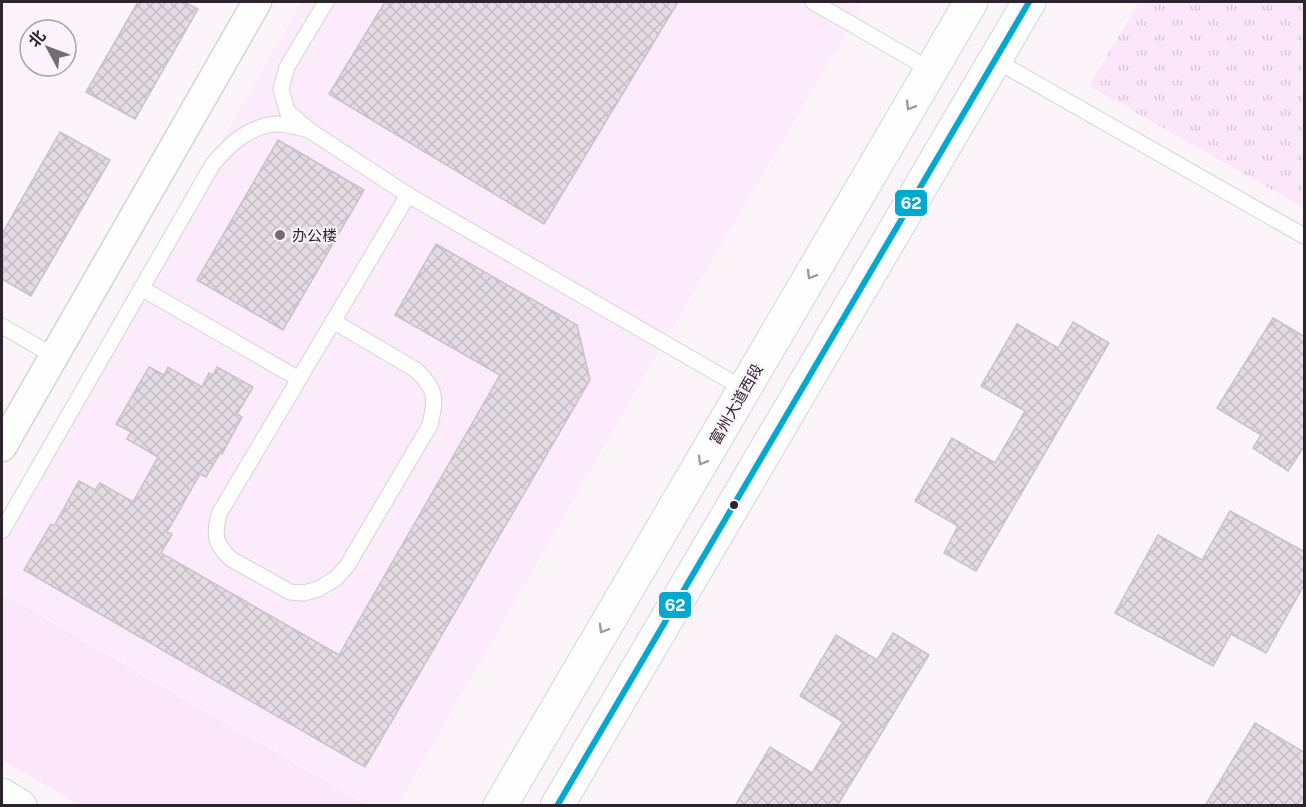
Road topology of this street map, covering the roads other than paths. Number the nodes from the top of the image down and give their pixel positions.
1 (257, 2) edge
2 (326, 2) edge
3 (813, 2) edge
4 (971, 2) edge
5 (1029, 2) edge
6 (994, 60) junction
7 (931, 70) junction
8 (309, 130) junction
9 (408, 195) junction
10 (1305, 236) edge
11 (141, 288) junction
12 (333, 321) junction
13 (2, 326) edge
14 (54, 356) junction
15 (299, 379) junction
16 (744, 389) junction
17 (2, 447) edge
18 (2, 531) edge
19 (2, 795) edge
20 (20, 806) edge
21 (500, 806) edge
22 (558, 806) edge

1 - 14 street
2 - 8 lane
3 - 7 lane
4 - 7 main road, 富州大道西段
5 - 6 main road
6 - 10 lane
6 - 22 main road
7 -> 16 main road, 富州大道西段
8 - 9 lane
8 - 11 lane
9 - 12 lane
9 - 16 lane
11 - 15 lane
11 - 18 lane
12 - 15 lane
12 - 15 lane
13 - 14 lane
14 - 17 street
16 -> 21 main road, 富州大道西段
19 - 20 main road

